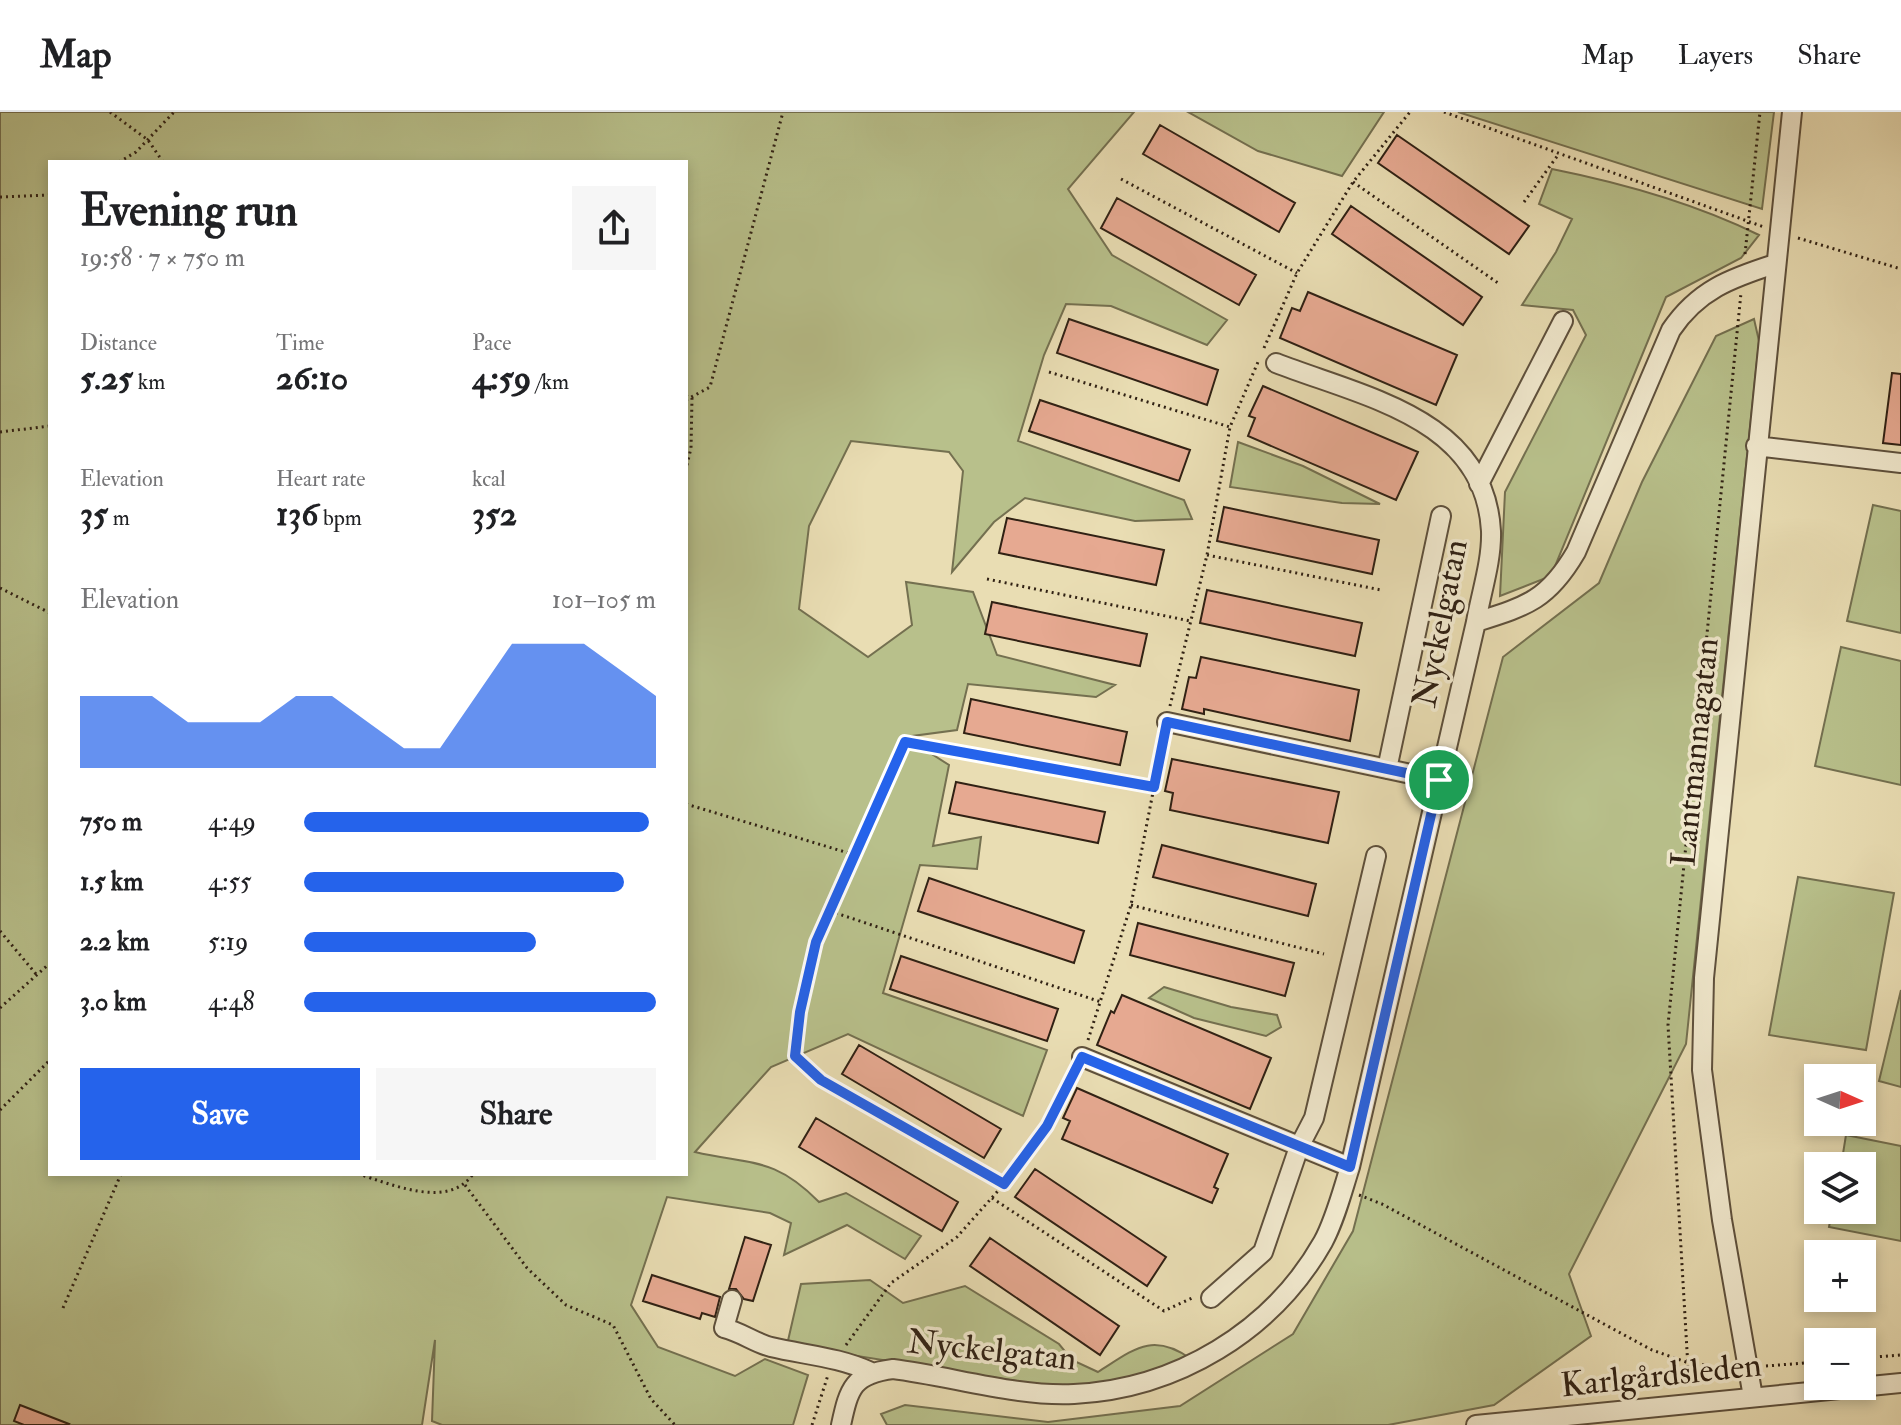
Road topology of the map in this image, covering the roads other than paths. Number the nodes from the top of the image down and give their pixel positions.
1 (1792, 112) edge
2 (1775, 264) junction
3 (1563, 321) dead end
4 (1276, 363) dead end
5 (1756, 446) junction
6 (1901, 463) edge
7 (1479, 484) junction
8 (1441, 516) dead end
9 (1476, 622) junction
10 (1167, 722) road end
11 (1387, 769) junction
12 (1439, 780) junction
13 (1376, 856) dead end
14 (1082, 1057) road end
15 (1299, 1147) junction
16 (1350, 1167) junction
17 (1211, 1298) road end
18 (732, 1300) dead end
19 (871, 1372) junction
20 (1901, 1383) edge
21 (1753, 1397) junction
22 (841, 1425) edge
23 (1476, 1425) edge

1 - 2 street, Lantmannagatan
2 - 5 street, Lantmannagatan
2 - 9 street
3 - 7 street
4 - 7 street, Nyckelgatan
5 - 6 street
5 - 21 street, Lantmannagatan
7 - 9 street, Nyckelgatan
8 - 11 street
9 - 12 street, Nyckelgatan
10 - 11 street
11 - 12 street
12 - 16 street, Nyckelgatan
13 - 15 street
14 - 15 street
15 - 16 street
15 - 17 street
16 - 19 street, Nyckelgatan
18 - 19 street
19 - 22 street, Nyckelgatan
20 - 21 street, Karlgårdsleden
21 - 23 street, Karlgårdsleden

